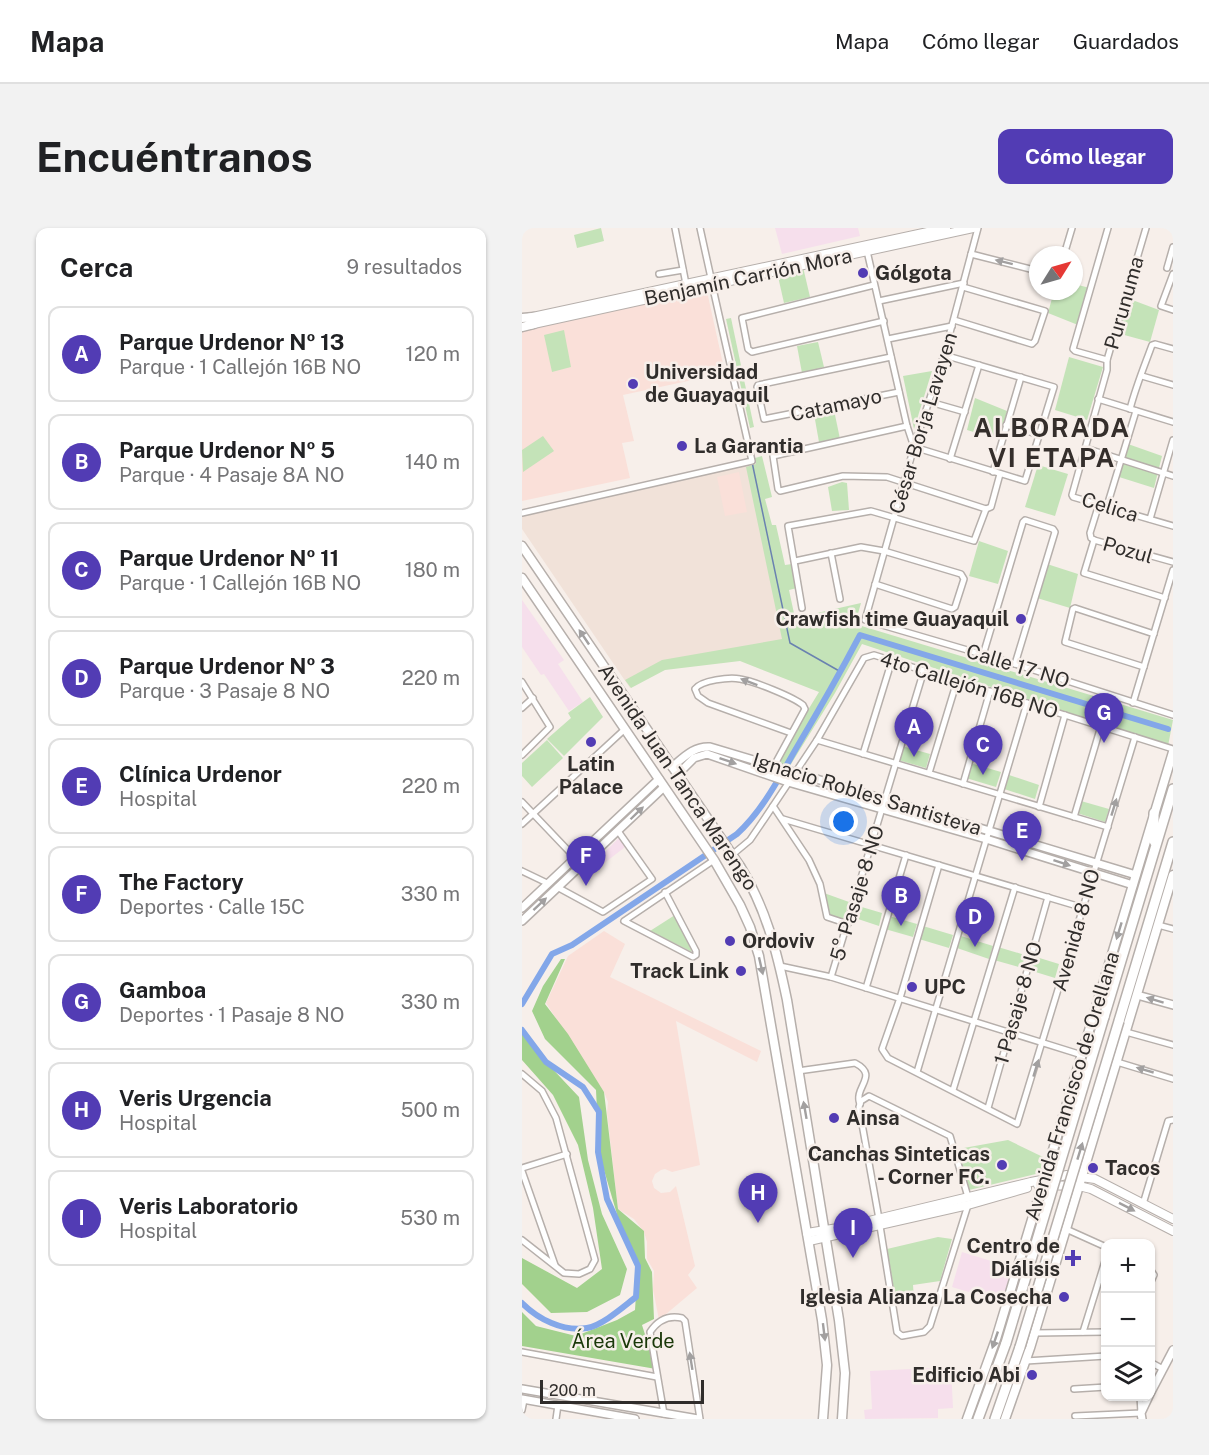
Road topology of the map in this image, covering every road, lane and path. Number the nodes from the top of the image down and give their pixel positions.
1 (675, 228) edge
2 (700, 228) edge
3 (903, 228) edge
4 (946, 228) edge
5 (973, 228) edge
6 (978, 228) edge
7 (1072, 228) edge
8 (1108, 228) edge
9 (1146, 228) edge
10 (905, 237) junction
11 (1067, 246) edge
12 (1173, 248) edge
13 (867, 251) junction
14 (971, 254) junction
15 (1167, 268) dead end
16 (1029, 269) edge
17 (683, 270) junction
18 (659, 274) dead end
19 (1173, 274) edge
20 (711, 281) junction
21 (686, 284) junction
22 (874, 285) junction
23 (964, 285) junction
24 (879, 301) junction
25 (1173, 310) edge
26 (522, 319) edge
27 (534, 320) junction
28 (884, 321) junction
29 (953, 323) junction
30 (522, 327) edge
31 (888, 339) junction
32 (1173, 349) edge
33 (944, 356) junction
34 (891, 357) junction
35 (1107, 360) junction
36 (979, 365) junction
37 (1142, 376) junction
38 (1021, 377) junction
39 (1173, 385) edge
40 (899, 392) junction
41 (1098, 399) junction
42 (930, 402) junction
43 (1133, 410) junction
44 (965, 412) junction
45 (1173, 422) edge
46 (1006, 425) junction
47 (907, 426) junction
48 (1040, 435) junction
49 (1173, 440) edge
50 (914, 447) junction
51 (1085, 448) junction
52 (950, 459) junction
53 (1121, 460) junction
54 (993, 472) junction
55 (1164, 473) junction
56 (1000, 474) junction
57 (1173, 476) edge
58 (905, 483) junction
59 (1099, 504) junction
60 (1107, 506) junction
61 (986, 508) junction
62 (522, 513) edge
63 (895, 517) junction
64 (1150, 519) junction
65 (1173, 526) edge
66 (1094, 540) junction
67 (522, 546) edge
68 (884, 551) junction
69 (831, 553) junction
70 (795, 561) junction
71 (1173, 562) edge
72 (1173, 570) edge
73 (522, 578) edge
74 (875, 584) junction
75 (1165, 598) junction
76 (840, 599) dead end
77 (802, 608) dead end
78 (865, 617) joint
79 (1154, 634) junction
80 (983, 654) junction
81 (892, 660) junction
82 (1015, 664) junction
83 (1144, 667) junction
84 (924, 670) junction
85 (957, 681) junction
86 (522, 682) edge
87 (990, 691) junction
88 (533, 698) junction
89 (1027, 703) junction
90 (1133, 703) junction
91 (522, 708) edge
92 (1065, 715) junction
93 (1173, 715) edge
94 (1101, 726) junction
95 (625, 729) junction
96 (791, 733) junction
97 (1135, 737) junction
98 (817, 740) junction
99 (1173, 750) edge
100 (863, 754) junction
101 (522, 755) edge
102 (896, 764) junction
103 (773, 766) junction
104 (675, 771) junction
105 (791, 772) junction
106 (929, 773) junction
107 (770, 776) junction
108 (659, 779) junction
109 (786, 781) junction
110 (963, 784) junction
111 (664, 787) junction
112 (1173, 789) edge
113 (999, 795) junction
114 (885, 800) junction
115 (522, 802) edge
116 (773, 806) junction
117 (1039, 807) junction
118 (882, 809) junction
119 (1154, 813) junction
120 (533, 814) junction
121 (1074, 817) junction
122 (783, 819) junction
123 (522, 824) edge
124 (1108, 827) junction
125 (618, 831) junction
126 (987, 835) junction
127 (1173, 842) edge
128 (871, 845) junction
129 (732, 855) junction
130 (906, 855) junction
131 (1153, 855) junction
132 (575, 857) junction
133 (713, 858) junction
134 (1095, 863) junction
135 (581, 864) junction
136 (939, 865) junction
137 (522, 871) edge
138 (1093, 873) junction
139 (1136, 875) junction
140 (1173, 875) edge
141 (975, 876) junction
142 (548, 883) junction
143 (1133, 885) junction
144 (557, 887) junction
145 (1015, 887) junction
146 (1171, 890) edge
147 (665, 892) junction
148 (1048, 897) junction
149 (522, 908) edge
150 (1084, 908) junction
151 (522, 921) edge
152 (848, 924) junction
153 (1158, 925) junction
154 (1173, 929) edge
155 (780, 966) junction
156 (831, 977) junction
157 (866, 988) junction
158 (1137, 995) junction
159 (900, 998) junction
160 (1173, 1005) edge
161 (936, 1009) junction
162 (974, 1021) junction
163 (1009, 1032) junction
164 (1126, 1032) junction
165 (1043, 1042) junction
166 (1173, 1045) edge
167 (1082, 1055) junction
168 (1117, 1062) junction
169 (798, 1071) junction
170 (917, 1072) junction
171 (522, 1074) edge
172 (1173, 1079) edge
173 (953, 1090) junction
174 (1067, 1103) junction
175 (860, 1104) junction
176 (988, 1108) junction
177 (1101, 1117) junction
178 (1173, 1120) edge
179 (567, 1154) junction
180 (522, 1169) edge
181 (1082, 1176) junction
182 (1043, 1181) junction
183 (1079, 1186) junction
184 (968, 1201) junction
185 (1143, 1204) junction
186 (1036, 1205) junction
187 (1070, 1216) junction
188 (1173, 1218) edge
189 (879, 1222) junction
190 (1066, 1229) junction
191 (1173, 1231) edge
192 (825, 1234) junction
193 (808, 1237) junction
194 (522, 1240) edge
195 (1101, 1245) edge
196 (555, 1265) junction
197 (1101, 1274) edge
198 (1083, 1332) junction
199 (1101, 1332) edge
200 (1035, 1333) junction
201 (1173, 1350) edge
202 (522, 1352) edge
203 (1101, 1356) edge
204 (1026, 1360) junction
205 (1155, 1365) edge
206 (1163, 1369) junction
207 (657, 1377) junction
208 (1155, 1385) edge
209 (1101, 1387) edge
210 (522, 1389) edge
211 (1074, 1389) dead end
212 (523, 1400) edge
213 (1140, 1401) edge
214 (1148, 1401) edge
215 (598, 1402) junction
216 (558, 1405) junction
217 (522, 1410) edge
218 (664, 1414) junction
219 (595, 1415) edge
220 (1075, 1416) dead end
221 (1142, 1416) edge
222 (556, 1419) edge
223 (635, 1419) edge
224 (699, 1419) edge
225 (824, 1419) edge
226 (842, 1419) edge
227 (967, 1419) edge
228 (978, 1419) edge
229 (994, 1419) edge
230 (1005, 1419) edge

1 - 17 street
2 - 20 street
3 - 10 street
4 - 10 main road, Benjamín Carrión Mora
5 - 13 main road, Benjamín Carrión Mora
6 - 14 street, César Borja Lavayen
7 - 11 street
8 - 35 street, Purunuma
9 - 35 street, Purunuma
10 - 20 main road, Benjamín Carrión Mora
12 - 15 street
13 - 20 main road, Benjamín Carrión Mora
13 - 22 street
16 -> 14 street
14 - 23 street, César Borja Lavayen
17 - 18 street
17 - 21 street
19 - 25 street
20 - 21 main road, Benjamín Carrión Mora
20 - 27 main road, Benjamín Carrión Mora
20 - 62 street
21 - 27 main road, Benjamín Carrión Mora
22 - 24 street
22 - 28 street
23 - 24 street
23 - 29 street, César Borja Lavayen
23 - 29 street
24 - 28 street
26 - 27 main road
27 - 30 main road
28 - 31 street
29 - 31 street
29 - 33 street, César Borja Lavayen
31 - 34 street
32 - 37 street
33 - 36 street
33 - 42 street, César Borja Lavayen
34 - 40 street
34 - 40 street, Catamayo
35 - 41 street, Celica
36 - 38 street
36 - 44 street
37 - 39 street
37 - 43 street
38 - 46 street
38 - 48 street
40 - 47 street
41 - 43 street
41 - 51 street, Celica
42 - 44 street
42 - 50 street, César Borja Lavayen
43 - 45 street
43 - 53 street
44 - 52 street
46 - 48 street
46 - 54 street
47 - 50 street
47 - 58 street
48 - 56 street
49 - 55 street
50 - 52 street
50 - 58 street, César Borja Lavayen
51 - 53 street
51 - 59 street, Celica
52 - 54 street
53 - 55 street
53 - 60 street
54 - 56 street
55 - 57 street
55 - 64 street
56 - 61 street
58 - 61 street
58 - 63 street, César Borja Lavayen
59 - 60 street, Celica
59 - 66 street
60 - 64 street, Celica
61 - 63 street
63 - 68 street, César Borja Lavayen
63 - 70 street
64 - 65 street, Celica
66 - 71 street, Pozul
66 - 75 street, Pozul
104 -> 67 main road, Avenida Juan Tanca Marengo
68 - 69 street
68 - 74 street, César Borja Lavayen
68 - 74 street
69 - 70 street
69 - 76 street
70 - 77 street
72 - 75 street
73 - 95 main road, Avenida Juan Tanca Marengo
74 - 78 street, César Borja Lavayen
75 - 79 street
78 - 80 street, Calle 17 NO
79 - 83 street
79 - 83 street
80 - 82 street, Calle 17 NO
80 - 82 street
81 - 84 street, 4to Callejón 16B NO
81 - 98 street, 4to Callejón 16B NO
81 - 100 street
82 - 90 street, Calle 17 NO
83 - 90 street
84 - 85 street, 4to Callejón 16B NO
84 - 102 street, 5° Pasaje 8 NO
85 - 87 street, 4to Callejón 16B NO
85 - 106 street
86 - 88 street
87 - 89 street, 4to Callejón 16B NO
87 - 110 street
88 - 91 street
88 - 101 street
89 - 92 street, 4to Callejón 16B NO
89 - 113 street
90 - 93 street, Calle 17 NO
92 - 94 street, 4to Callejón 16B NO
92 - 117 street
94 - 97 street, 4to Callejón 16B NO
94 - 121 street
95 - 108 main road, Avenida Juan Tanca Marengo
95 - 120 street
96 -> 96 street
96 - 103 street
97 - 99 street, 4to Callejón 16B NO
124 -> 97 street, Avenida 8 NO
98 - 100 street
98 - 105 street
99 - 119 main road, Avenida Francisco de Orellana
100 - 102 street
102 - 106 street
102 - 114 street, 5° Pasaje 8 NO
103 - 104 street, Ignacio Robles Santisteva
103 - 105 street, Ignacio Robles Santisteva
103 - 107 street
104 -> 107 street, Ignacio Robles Santisteva
104 - 129 main road, Avenida Juan Tanca Marengo
105 - 109 street
105 - 114 street, Ignacio Robles Santisteva
106 - 110 street
107 - 109 street, Ignacio Robles Santisteva
108 - 111 main road, Avenida Juan Tanca Marengo
108 - 132 street
109 - 116 street
109 - 118 street, Ignacio Robles Santisteva
110 - 113 street
125 -> 111 street
111 - 133 main road, Avenida Juan Tanca Marengo
112 - 131 highway, Avenida Francisco de Orellana
113 - 117 street
113 - 126 street
114 - 118 street, 5° Pasaje 8 NO
114 - 126 street, Ignacio Robles Santisteva
115 - 120 street
116 - 122 street
116 - 129 street
117 - 121 street
118 - 126 street, Ignacio Robles Santisteva
118 - 128 street, 5° Pasaje 8 NO
119 - 131 highway
119 - 139 main road, Avenida Francisco de Orellana
120 - 123 street
120 - 132 street
121 - 124 street
122 - 128 street
122 - 152 street
124 - 134 street, Avenida 8 NO
125 - 135 street
125 - 144 street
126 - 134 street, Ignacio Robles Santisteva
126 -> 138 street, Ignacio Robles Santisteva
126 - 141 street
229 -> 127 highway, Avenida Francisco de Orellana, bridge
128 - 130 street
128 - 152 street, 5° Pasaje 8 NO
129 - 155 main road, Avenida Juan Tanca Marengo
130 - 136 street
130 - 157 street
131 - 228 highway, Avenida Francisco de Orellana, bridge
132 - 135 street
132 - 142 street
133 - 147 street
133 -> 193 main road, Avenida Juan Tanca Marengo
134 - 138 street, Avenida 8 NO
134 - 139 street, Ignacio Robles Santisteva
135 - 144 street
136 - 141 street
136 - 159 street
137 - 142 street
138 - 143 street, Ignacio Robles Santisteva
138 - 150 street, Avenida 8 NO
139 - 143 main road, Avenida Francisco de Orellana
140 - 146 main road, Avenida Francisco de Orellana
141 - 145 street
141 - 161 street
142 - 149 street
143 -> 167 main road, Avenida Francisco de Orellana
151 -> 144 street
145 - 148 street
145 - 162 street
146 - 153 main road, Avenida Francisco de Orellana
147 - 147 street
148 - 150 street
148 - 163 street, 1 Pasaje 8 NO
150 - 165 street, Avenida 8 NO
152 - 156 street, 5° Pasaje 8 NO
153 - 154 street
153 - 158 main road, Avenida Francisco de Orellana
155 - 156 street
155 - 169 main road, Avenida Juan Tanca Marengo
156 - 157 street
157 - 159 street
160 -> 158 street
158 - 164 main road, Avenida Francisco de Orellana
159 - 161 street
159 - 170 street
161 - 162 street
161 - 170 street
162 - 163 street
162 - 173 street
163 - 165 street
163 - 176 street, 1 Pasaje 8 NO
164 - 166 street
164 - 168 main road, Avenida Francisco de Orellana
165 - 167 street
176 -> 165 street, Avenida 8 NO
167 - 174 main road, Avenida Francisco de Orellana
172 -> 168 street
168 - 177 main road, Avenida Francisco de Orellana
169 - 175 street
192 -> 169 main road, Avenida Juan Tanca Marengo
170 - 173 street
171 - 179 street
173 - 176 street
174 - 177 main road
174 - 182 main road, Avenida Francisco de Orellana
175 - 184 street
175 - 189 street
177 - 181 main road, Avenida Francisco de Orellana
178 - 185 street
179 - 180 street
179 - 196 street
180 - 196 street
181 - 182 main road
181 - 183 main road, Avenida Francisco de Orellana
181 - 185 main road
182 - 183 main road
182 - 184 main road
182 - 186 main road, Avenida Francisco de Orellana
183 - 187 main road, Avenida Francisco de Orellana
183 -> 191 main road
184 - 189 main road
184 - 189 street
185 - 188 main road
186 - 187 main road
186 -> 227 main road, Avenida Francisco de Orellana
187 - 190 main road, Avenida Francisco de Orellana
189 - 192 main road
190 - 195 street
190 - 200 main road, Avenida Francisco de Orellana
192 - 193 main road
192 - 226 main road, Avenida Juan Tanca Marengo
193 -> 225 main road, Avenida Juan Tanca Marengo
194 - 196 street
197 - 198 street
198 - 199 street
198 - 200 street
200 - 204 main road, Avenida Francisco de Orellana
201 - 206 street
202 - 207 street
203 - 204 street
204 - 230 main road, Avenida Francisco de Orellana
205 - 206 street
206 - 208 street
207 - 218 street
224 -> 207 street
209 - 211 street
210 - 215 street
212 - 216 street
212 - 217 street
213 - 221 street
214 - 221 street
215 - 218 street
215 - 219 street
216 - 219 street
216 - 222 street
218 - 224 street
219 - 223 street
220 - 221 street

